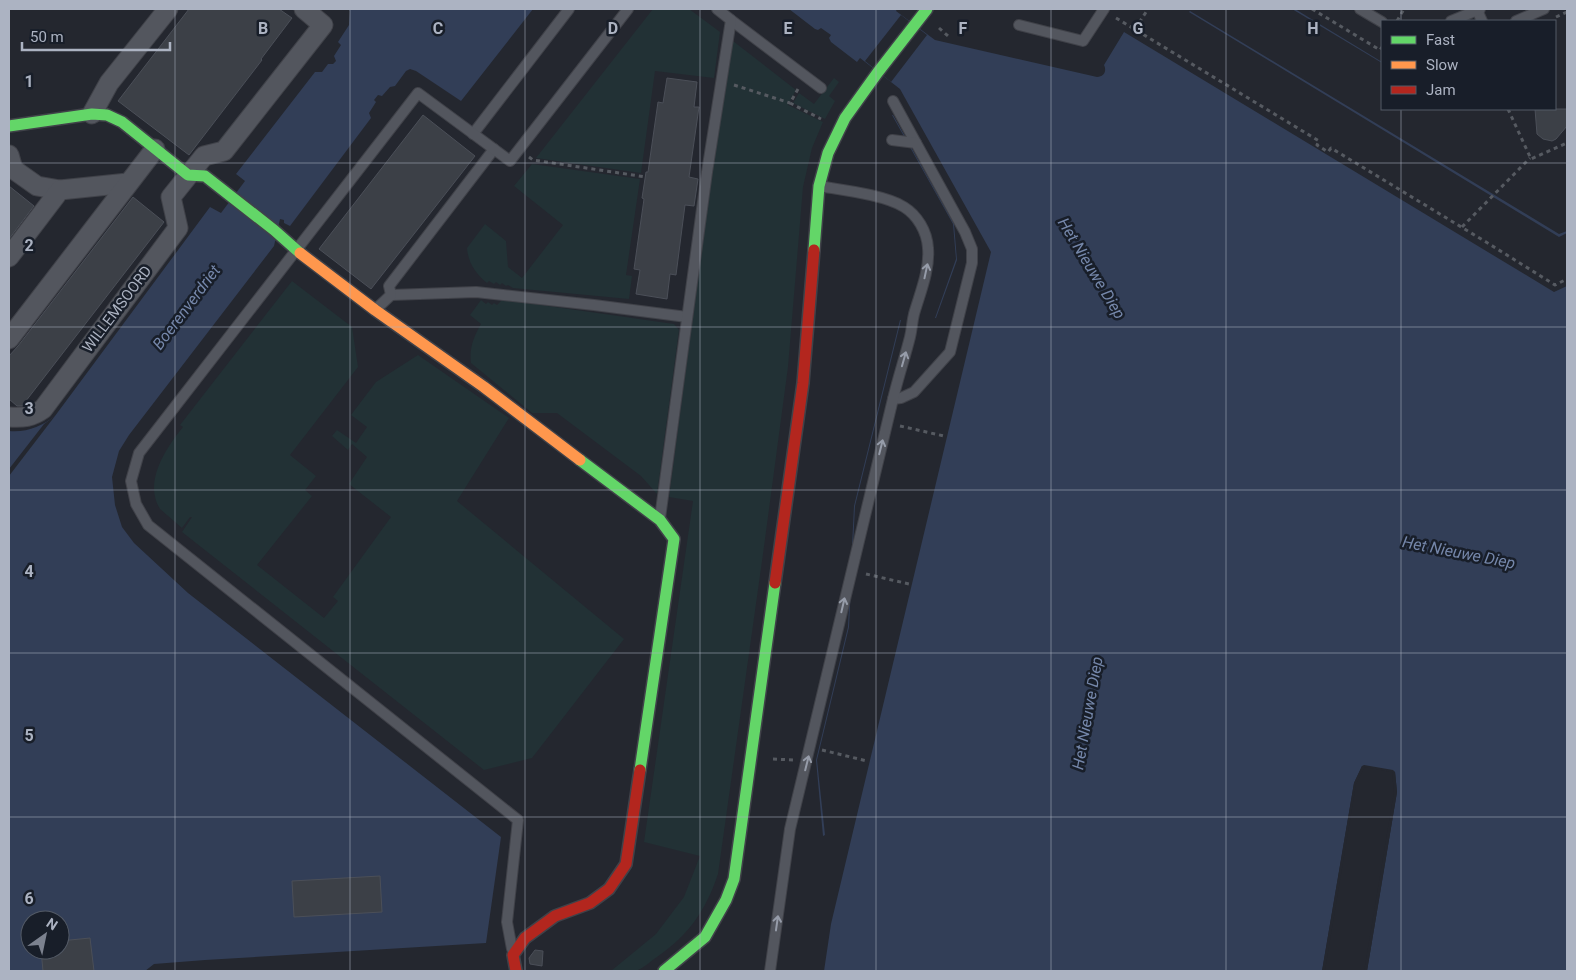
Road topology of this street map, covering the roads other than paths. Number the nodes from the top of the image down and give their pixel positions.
1 (168, 9) edge
2 (304, 9) edge
3 (569, 9) edge
4 (628, 9) edge
5 (717, 9) edge
6 (927, 9) edge
7 (1103, 9) edge
8 (1360, 9) edge
9 (1452, 9) edge
10 (1478, 9) edge
11 (1544, 9) edge
12 (731, 20) junction
13 (1454, 20) edge
14 (1518, 20) edge
15 (1381, 21) edge
16 (1019, 25) dead end
17 (821, 88) dead end
18 (893, 101) dead end
19 (92, 114) junction
20 (9, 126) edge
21 (474, 134) junction
22 (892, 140) dead end
23 (916, 143) junction
24 (155, 149) junction
25 (494, 149) junction
26 (9, 155) edge
27 (196, 175) junction
28 (128, 183) junction
29 (819, 186) junction
30 (60, 190) junction
31 (297, 250) junction
32 (9, 258) edge
33 (391, 295) junction
34 (375, 310) junction
35 (687, 317) junction
36 (9, 339) edge
37 (893, 399) junction
38 (9, 417) edge
39 (660, 520) junction
40 (513, 955) junction
41 (516, 971) edge
42 (664, 971) edge
43 (770, 971) edge

1 - 19 street
2 - 27 street
3 - 21 lane
4 - 25 lane
5 - 12 lane
6 - 29 street
7 - 16 lane
8 - 15 lane
9 - 13 lane
10 - 13 lane
11 - 14 lane
12 - 17 lane
12 - 35 lane
18 - 23 lane
19 - 20 street
19 - 24 street
21 - 25 lane
21 - 31 lane
22 - 23 lane
23 - 37 lane
24 - 27 street
24 - 28 street
25 - 33 lane
26 - 30 street
27 - 31 street
27 - 38 street, WILLEMSOORD
28 - 30 street
28 - 36 street
37 -> 29 lane
29 - 42 street
30 - 32 street
31 - 34 street
31 - 40 lane
33 - 34 lane
33 - 35 lane
34 - 39 street
35 - 39 lane
43 -> 37 lane
39 - 40 street
40 - 41 street

